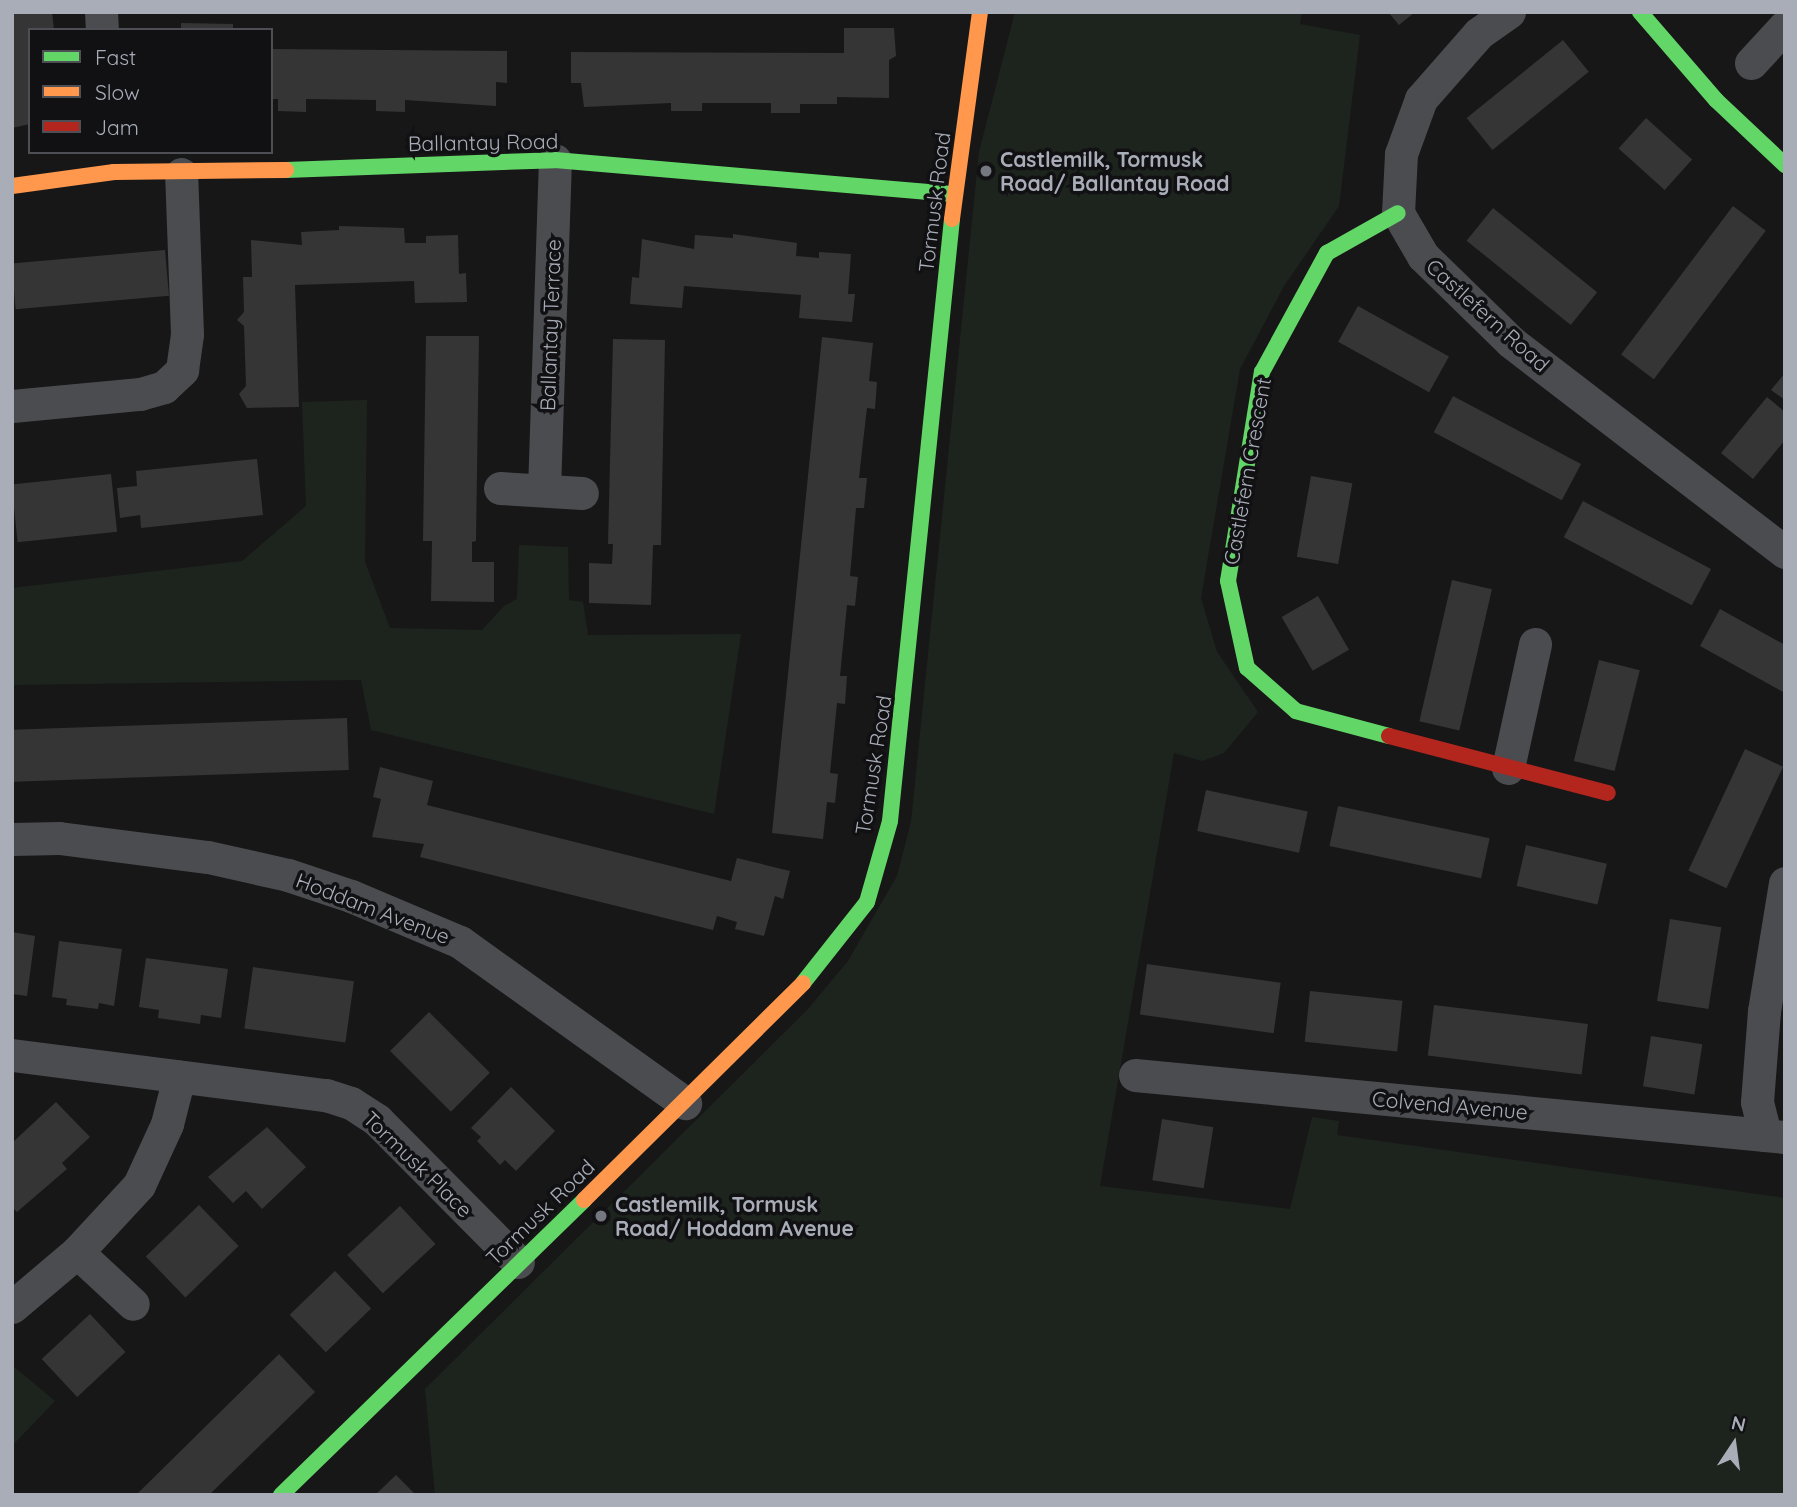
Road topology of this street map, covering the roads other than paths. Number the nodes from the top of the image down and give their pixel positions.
1 (980, 12) edge
2 (1509, 12) edge
3 (1640, 12) edge
4 (1785, 26) edge
5 (1751, 63) dead end
6 (555, 160) junction
7 (113, 162) edge
8 (1785, 165) edge
9 (181, 174) junction
10 (12, 186) edge
11 (955, 194) junction
12 (1398, 213) junction
13 (12, 406) edge
14 (500, 488) dead end
15 (544, 490) junction
16 (582, 493) dead end
17 (1785, 552) edge
18 (1535, 644) dead end
19 (1508, 768) junction
20 (1608, 793) dead end
21 (12, 839) edge
22 (1785, 883) edge
23 (12, 1055) edge
24 (1135, 1075) dead end
25 (178, 1077) junction
26 (685, 1103) junction
27 (1775, 1136) edge
28 (77, 1252) junction
29 (518, 1262) junction
30 (133, 1304) dead end
31 (12, 1307) edge
32 (281, 1495) edge

1 - 11 street, Tormusk Road
2 - 12 street
3 - 8 street
4 - 5 street
6 - 9 street, Ballantay Road
6 - 11 street, Ballantay Road
6 - 15 street, Ballantay Terrace
7 - 9 street, Ballantay Road
7 - 10 street, Ballantay Road
9 - 13 street
11 - 26 street, Tormusk Road
12 - 17 street, Castlefern Road
12 - 19 street, Castlefern Crescent
14 - 15 street
15 - 16 street
18 - 19 street
19 - 20 street, Castlefern Crescent
21 - 26 street, Hoddam Avenue
22 - 27 street
23 - 25 street, Tormusk Place
24 - 27 street, Colvend Avenue
25 - 28 street
25 - 29 street, Tormusk Place
26 - 29 street, Tormusk Road
28 - 30 street
28 - 31 street
29 - 32 street, Tormusk Road

